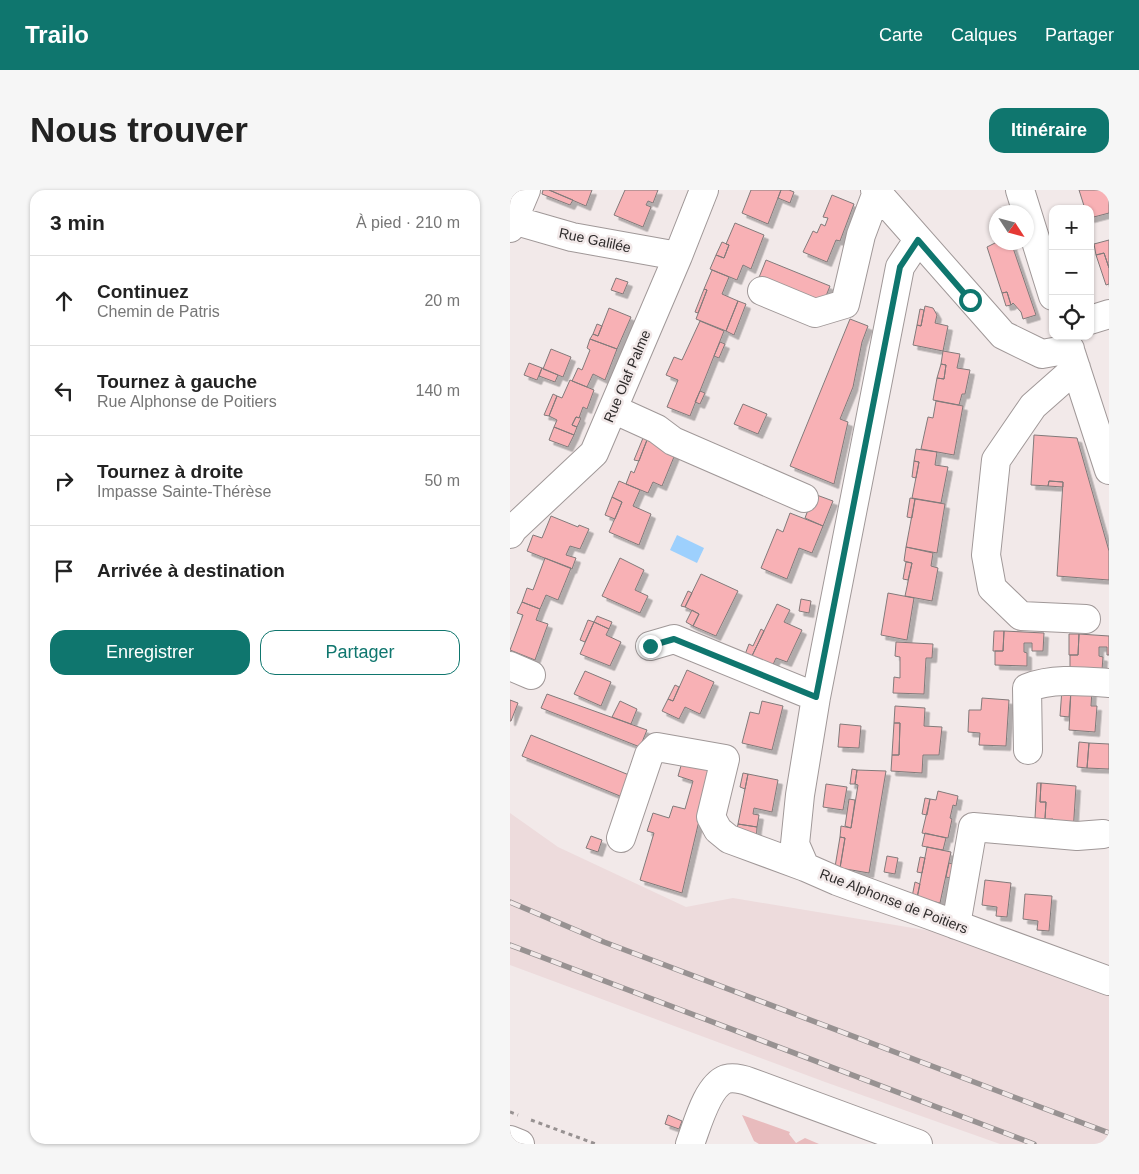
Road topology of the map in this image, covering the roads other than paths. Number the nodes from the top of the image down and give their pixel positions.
1 (526, 190) edge
2 (704, 190) edge
3 (1020, 190) edge
4 (876, 191) edge
5 (512, 224) edge
6 (918, 240) junction
7 (678, 256) junction
8 (762, 291) dead end
9 (1053, 295) edge
10 (1109, 314) edge
11 (1094, 319) edge
12 (1071, 351) edge
13 (613, 409) junction
14 (673, 441) junction
15 (762, 464) dead end
16 (1109, 470) edge
17 (804, 498) dead end
18 (510, 534) edge
19 (1086, 619) dead end
20 (650, 646) dead end
21 (1109, 683) edge
22 (816, 697) junction
23 (1028, 750) dead end
24 (1103, 834) dead end
25 (621, 838) dead end
26 (805, 867) junction
27 (956, 925) junction
28 (1109, 981) edge
29 (514, 1128) edge
30 (523, 1131) edge
31 (690, 1144) edge
32 (918, 1144) edge

1 - 5 street
2 - 7 street, Rue Olaf Palme
3 - 9 street
4 - 6 street
4 - 8 street
5 - 7 street, Rue Galilée
6 - 12 street
6 - 22 street, Rue Alphonse de Poitiers
7 - 13 street, Rue Olaf Palme
10 - 11 street
12 - 16 street
12 - 19 street
13 - 14 street
13 - 18 street, Rue Olaf Palme
14 - 15 street
14 - 17 street
20 - 22 street
21 - 23 street
22 - 26 street, Rue Alphonse de Poitiers
24 - 27 street
25 - 26 street
26 - 27 street, Rue Alphonse de Poitiers
27 - 28 street, Rue Alphonse de Poitiers
29 - 30 street
31 - 32 street

